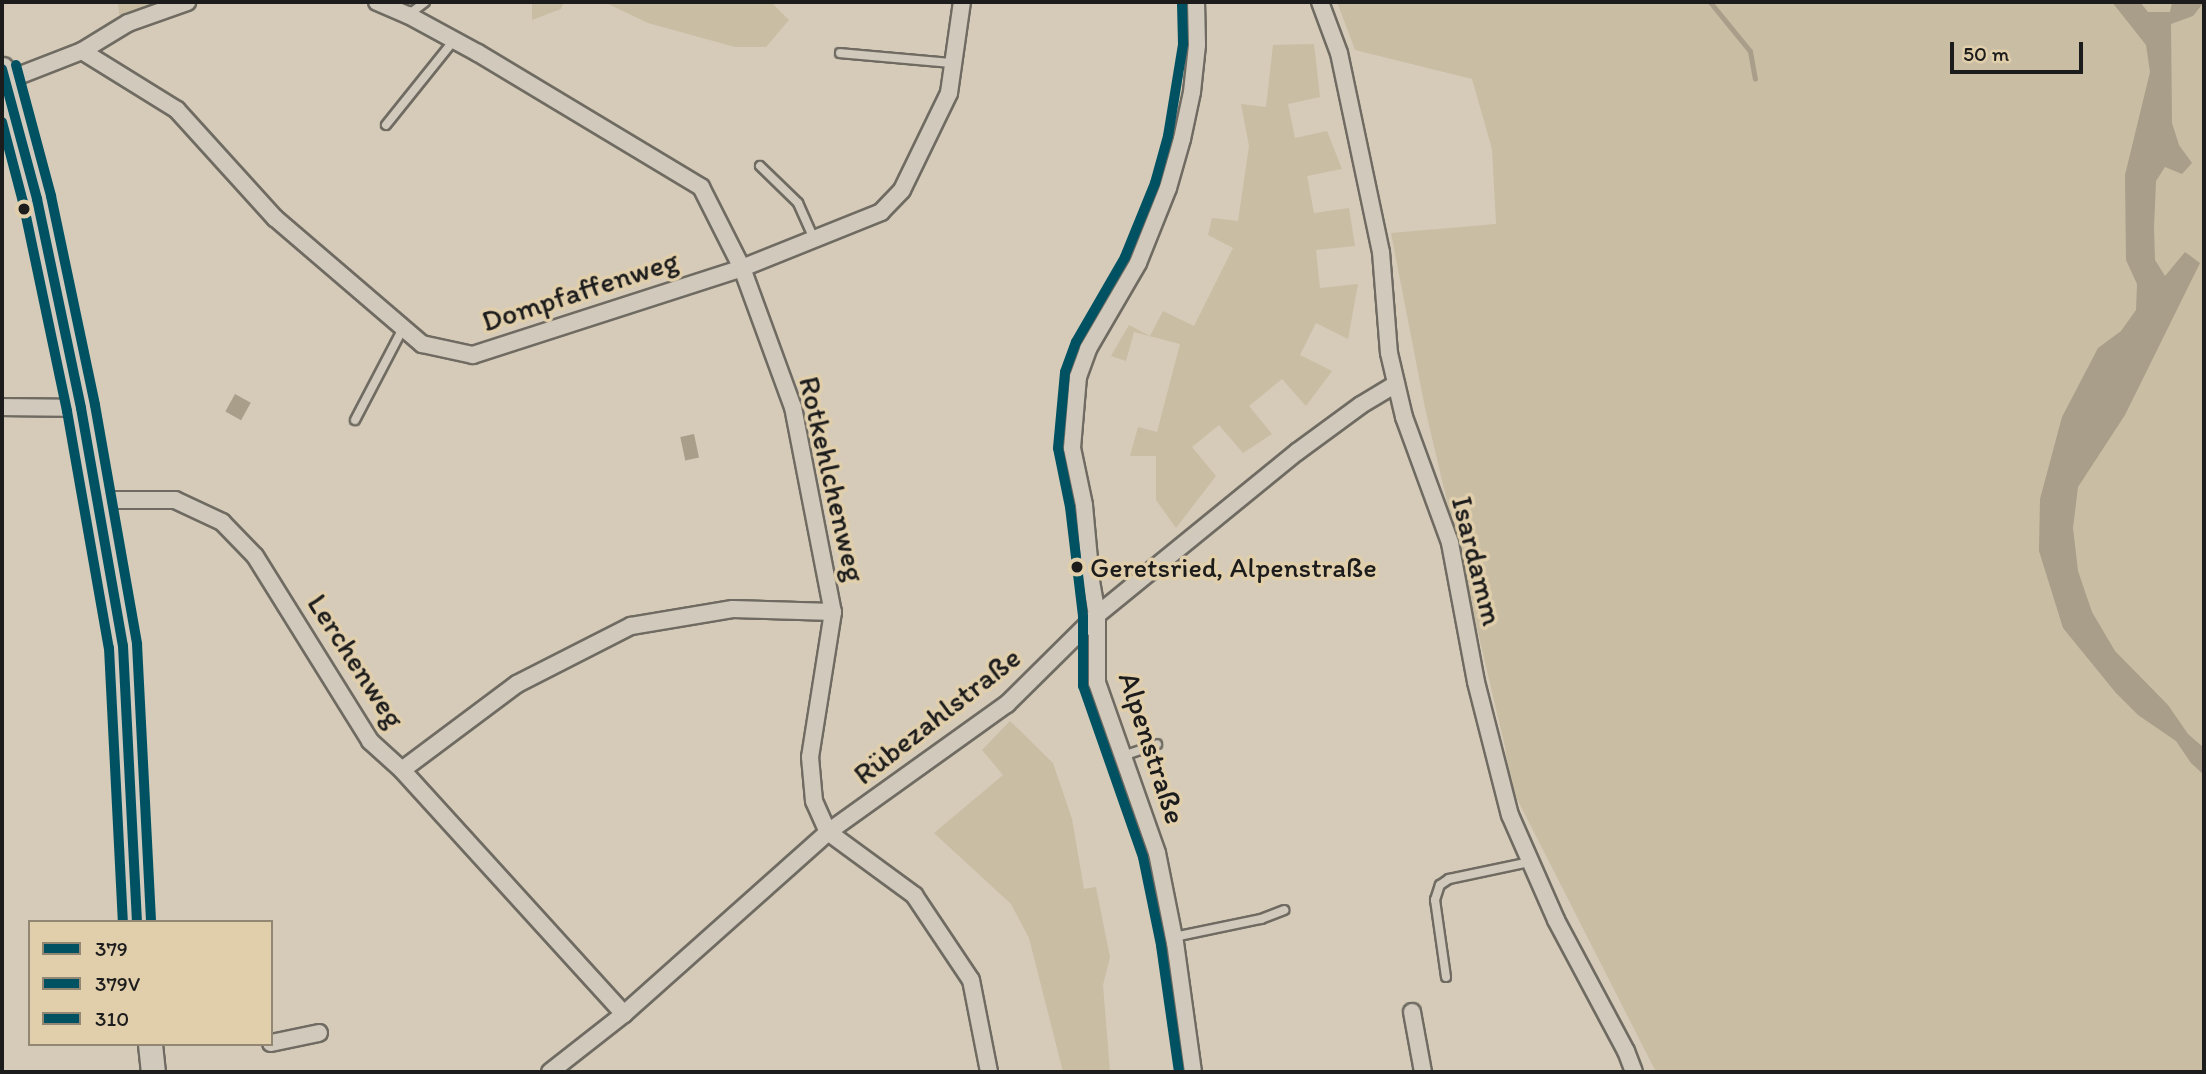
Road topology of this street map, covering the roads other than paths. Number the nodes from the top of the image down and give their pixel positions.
1 (187, 2) edge
2 (425, 2) edge
3 (962, 2) edge
4 (1196, 2) edge
5 (1321, 2) edge
6 (386, 4) edge
7 (408, 15) junction
8 (454, 40) junction
9 (82, 51) junction
10 (840, 53) dead end
11 (953, 63) junction
12 (3, 75) edge
13 (386, 125) dead end
14 (760, 166) dead end
15 (814, 239) junction
16 (742, 268) junction
17 (403, 328) junction
18 (1396, 384) junction
19 (2, 407) edge
20 (81, 408) junction
21 (355, 420) dead end
22 (97, 500) junction
23 (833, 612) junction
24 (1097, 615) junction
25 (1157, 744) dead end
26 (1123, 756) junction
27 (402, 770) junction
28 (828, 832) junction
29 (1530, 862) junction
30 (1284, 910) dead end
31 (137, 920) edge
32 (1174, 937) junction
33 (1446, 977) dead end
34 (1412, 1012) dead end
35 (624, 1014) junction
36 (319, 1033) dead end
37 (273, 1043) edge
38 (150, 1046) edge
39 (153, 1072) edge
40 (550, 1072) edge
41 (989, 1072) edge
42 (1193, 1072) edge
43 (1423, 1072) edge
44 (1634, 1072) edge

1 - 9 street
2 - 7 lane
3 - 11 street, Dompfaffenweg
4 - 24 street, Alpenstraße
5 - 18 street, Isardamm
6 - 7 street, Rotkehlchenweg
7 - 8 street, Rotkehlchenweg
8 - 13 lane
8 - 16 street, Rotkehlchenweg
9 - 12 street
9 - 17 street, Dompfaffenweg
10 - 11 lane
11 - 15 street, Dompfaffenweg
12 - 20 street
14 - 15 lane
15 - 16 street, Dompfaffenweg
16 - 17 street, Dompfaffenweg
16 - 23 street, Rotkehlchenweg
17 - 21 lane
18 - 24 street, Rübezahlstraße
18 - 29 street, Isardamm
19 - 20 street
20 - 22 street
22 - 27 street, Lerchenweg
22 - 31 street
23 - 27 street
23 - 28 street, Rotkehlchenweg
24 - 26 street, Alpenstraße
24 - 28 street, Rübezahlstraße
25 - 26 lane
26 - 32 street, Alpenstraße
27 - 35 street, Lerchenweg
28 - 35 street, Rübezahlstraße
28 - 41 street
29 - 33 lane
29 - 44 street, Isardamm
30 - 32 lane
32 - 42 street, Alpenstraße
34 - 43 street
35 - 40 street, Rübezahlstraße
36 - 37 street
38 - 39 street

